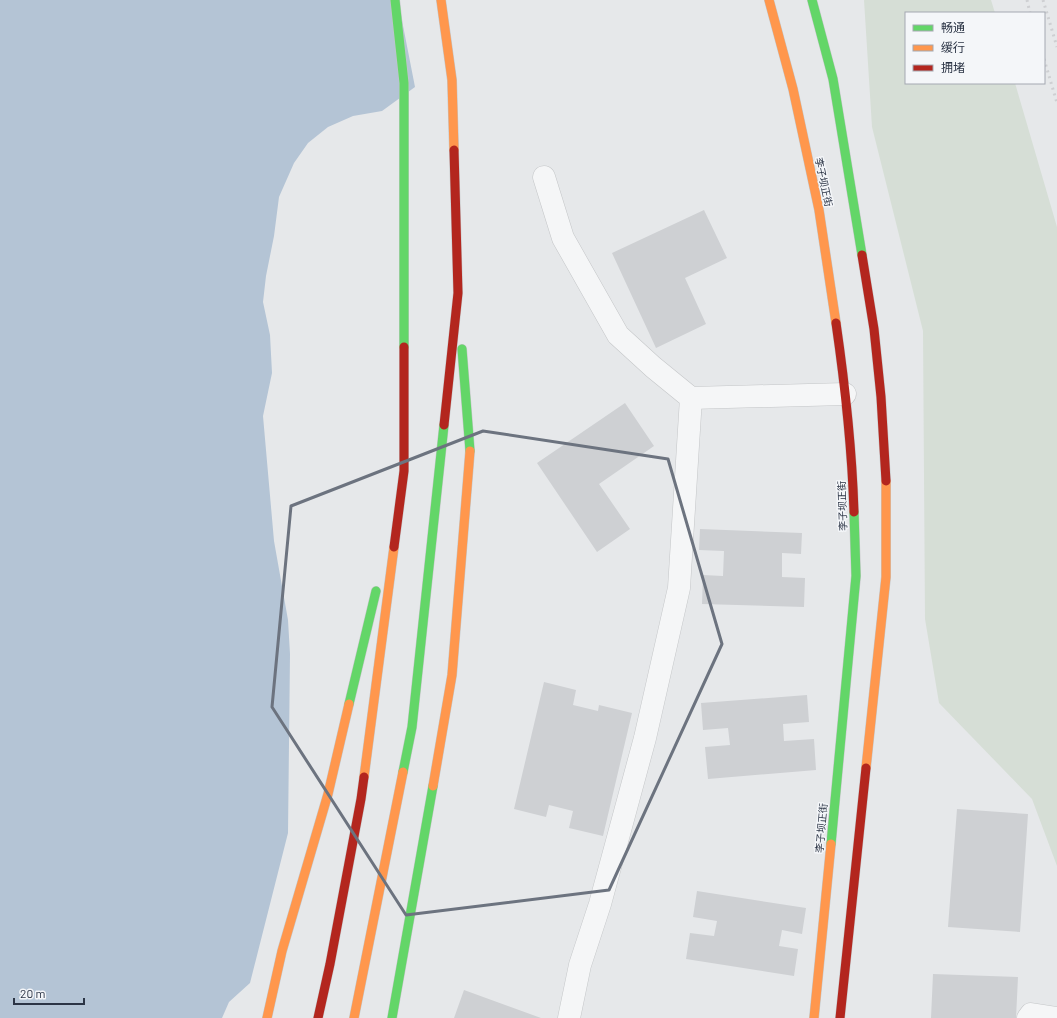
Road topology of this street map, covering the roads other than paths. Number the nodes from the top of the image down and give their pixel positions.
1 (396, 0) edge
2 (441, 0) edge
3 (769, 0) edge
4 (812, 0) edge
5 (544, 178) dead end
6 (458, 293) junction
7 (845, 394) junction
8 (691, 398) junction
9 (404, 471) junction
10 (382, 564) dead end
11 (379, 579) dead end
12 (267, 1018) edge
13 (318, 1018) edge
14 (354, 1018) edge
15 (392, 1018) edge
16 (569, 1018) edge
17 (814, 1018) edge
18 (840, 1018) edge
19 (1028, 1018) edge
20 (1056, 1018) edge

1 - 9 main road
2 - 6 main road
3 - 7 main road, 李子坝正街
4 - 18 main road
5 - 8 street
6 - 14 main road
6 - 15 main road
7 - 8 street
7 - 17 main road, 李子坝正街
8 - 16 street
9 - 10 main road
9 - 13 main road
11 - 12 main road
19 - 20 street

